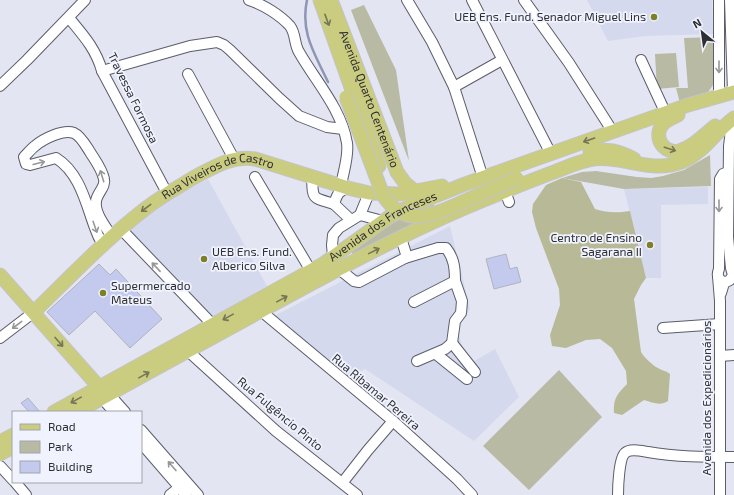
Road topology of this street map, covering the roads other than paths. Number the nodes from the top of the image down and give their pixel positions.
1 (249, 0) edge
2 (320, 0) edge
3 (331, 0) edge
4 (407, 0) edge
5 (472, 0) edge
6 (524, 0) edge
7 (719, 0) edge
8 (730, 0) edge
9 (84, 1) edge
10 (69, 18) junction
11 (340, 39) junction
12 (502, 60) junction
13 (641, 60) dead end
14 (102, 71) junction
15 (188, 74) dead end
16 (0, 86) edge
17 (454, 87) junction
18 (734, 93) edge
19 (719, 96) junction
20 (666, 114) junction
21 (734, 117) edge
22 (734, 122) edge
23 (343, 130) junction
24 (613, 132) junction
25 (552, 154) junction
26 (234, 159) junction
27 (659, 167) junction
28 (728, 172) junction
29 (312, 176) junction
30 (255, 177) dead end
31 (483, 178) junction
32 (344, 187) junction
33 (415, 191) junction
34 (168, 193) junction
35 (373, 194) junction
36 (91, 201) junction
37 (334, 204) junction
38 (356, 217) junction
39 (383, 222) junction
40 (112, 237) junction
41 (401, 238) junction
42 (405, 258) junction
43 (336, 263) junction
44 (311, 271) junction
45 (733, 271) edge
46 (0, 275) edge
47 (725, 279) edge
48 (455, 281) junction
49 (15, 292) junction
50 (53, 294) junction
51 (414, 302) dead end
52 (261, 311) junction
53 (34, 312) junction
54 (720, 324) junction
55 (213, 325) junction
56 (662, 328) dead end
57 (0, 338) edge
58 (452, 343) junction
59 (188, 351) junction
60 (436, 354) junction
61 (734, 355) edge
62 (720, 356) junction
63 (417, 362) dead end
64 (106, 393) junction
65 (57, 411) edge
66 (79, 411) edge
67 (114, 411) edge
68 (124, 411) edge
69 (393, 421) junction
70 (142, 431) edge
71 (12, 436) edge
72 (0, 442) edge
73 (142, 444) edge
74 (12, 448) edge
75 (0, 454) edge
76 (720, 457) junction
77 (734, 457) edge
78 (0, 466) edge
79 (12, 479) edge
80 (343, 482) junction
81 (16, 483) edge
82 (183, 491) edge
83 (26, 495) edge
84 (170, 495) edge
85 (198, 495) edge
86 (357, 495) edge
87 (472, 495) edge
88 (618, 495) edge
89 (720, 495) edge

1 - 23 street
2 -> 11 main road, Avenida Quarto Centenário
3 - 11 main road, Avenida Quarto Centenário
4 - 17 street
5 - 12 street
6 - 24 street
7 -> 19 street
8 - 18 street
9 - 10 street
10 - 14 street, Travessa Formosa
10 - 16 street
11 - 27 main road, bridge
11 - 33 main road, Avenida Quarto Centenário
11 - 35 main road, Avenida Quarto Centenário
12 - 17 street
12 - 25 street
13 - 20 street
14 - 23 street
14 - 34 street, Travessa Formosa
15 - 26 street
17 - 31 street
18 - 19 main road, Avenida dos Franceses
18 -> 21 main road
19 - 20 main road, Avenida dos Franceses
20 - 24 main road, Avenida dos Franceses
21 - 27 main road, Avenida dos Franceses
22 - 28 street, Avenida dos Expedicionários
23 - 32 street
24 -> 25 main road, Avenida dos Franceses
25 - 31 main road, Avenida dos Franceses
26 - 29 main road, Rua Viveiros de Castro
26 - 34 main road, Rua Viveiros de Castro
27 - 41 main road, Avenida dos Franceses
28 - 45 street, Avenida dos Expedicionários
28 -> 47 street, Avenida dos Expedicionários
29 - 32 main road, Rua Viveiros de Castro
29 - 37 street
30 - 44 street
31 - 33 main road, Rua Viveiros de Castro
31 - 39 main road, Avenida dos Franceses
32 - 35 main road, Rua Viveiros de Castro
32 - 37 street
33 - 35 main road, Rua Viveiros de Castro
34 -> 40 main road, Rua Viveiros de Castro
35 - 38 street
36 -> 36 street
36 - 40 street
37 - 38 street
38 - 39 street
38 - 43 street
39 - 43 main road, Avenida dos Franceses
40 - 50 main road, Rua Viveiros de Castro
55 -> 40 street
41 - 42 street
43 -> 41 main road, Avenida dos Franceses
42 - 43 street
42 - 48 street
43 - 44 main road, Avenida dos Franceses
52 -> 43 main road, Avenida dos Franceses
44 -> 55 main road, Avenida dos Franceses
45 - 47 street
45 - 47 street
46 - 49 main road
47 - 54 street, Avenida dos Expedicionários
48 - 51 street
48 - 58 street
49 - 50 main road
49 - 53 main road
50 - 53 main road, Rua Viveiros de Castro
52 - 59 main road, Avenida dos Franceses
52 - 69 street, Rua Ribamar Pereira
53 -> 57 street, Rua Viveiros de Castro
53 -> 64 main road
54 - 56 street
54 - 62 street, Avenida dos Expedicionários
55 - 64 main road, Avenida dos Franceses
58 - 60 street
58 - 60 street
64 -> 59 main road, Avenida dos Franceses
59 - 80 street, Rua Fulgêncio Pinto
60 - 63 street
61 - 62 street
62 - 76 street, Avenida dos Expedicionários
64 -> 65 main road, Avenida dos Franceses
64 - 66 main road, Avenida dos Franceses
64 - 67 street
64 - 68 street
69 - 80 street
69 - 87 street, Rua Ribamar Pereira
85 -> 70 street
71 - 72 main road
73 - 82 street
74 - 75 main road
76 - 77 street
76 - 88 street
76 - 89 street, Avenida dos Expedicionários
78 - 79 street
80 - 86 street, Rua Fulgêncio Pinto
81 - 83 street
82 - 84 street

